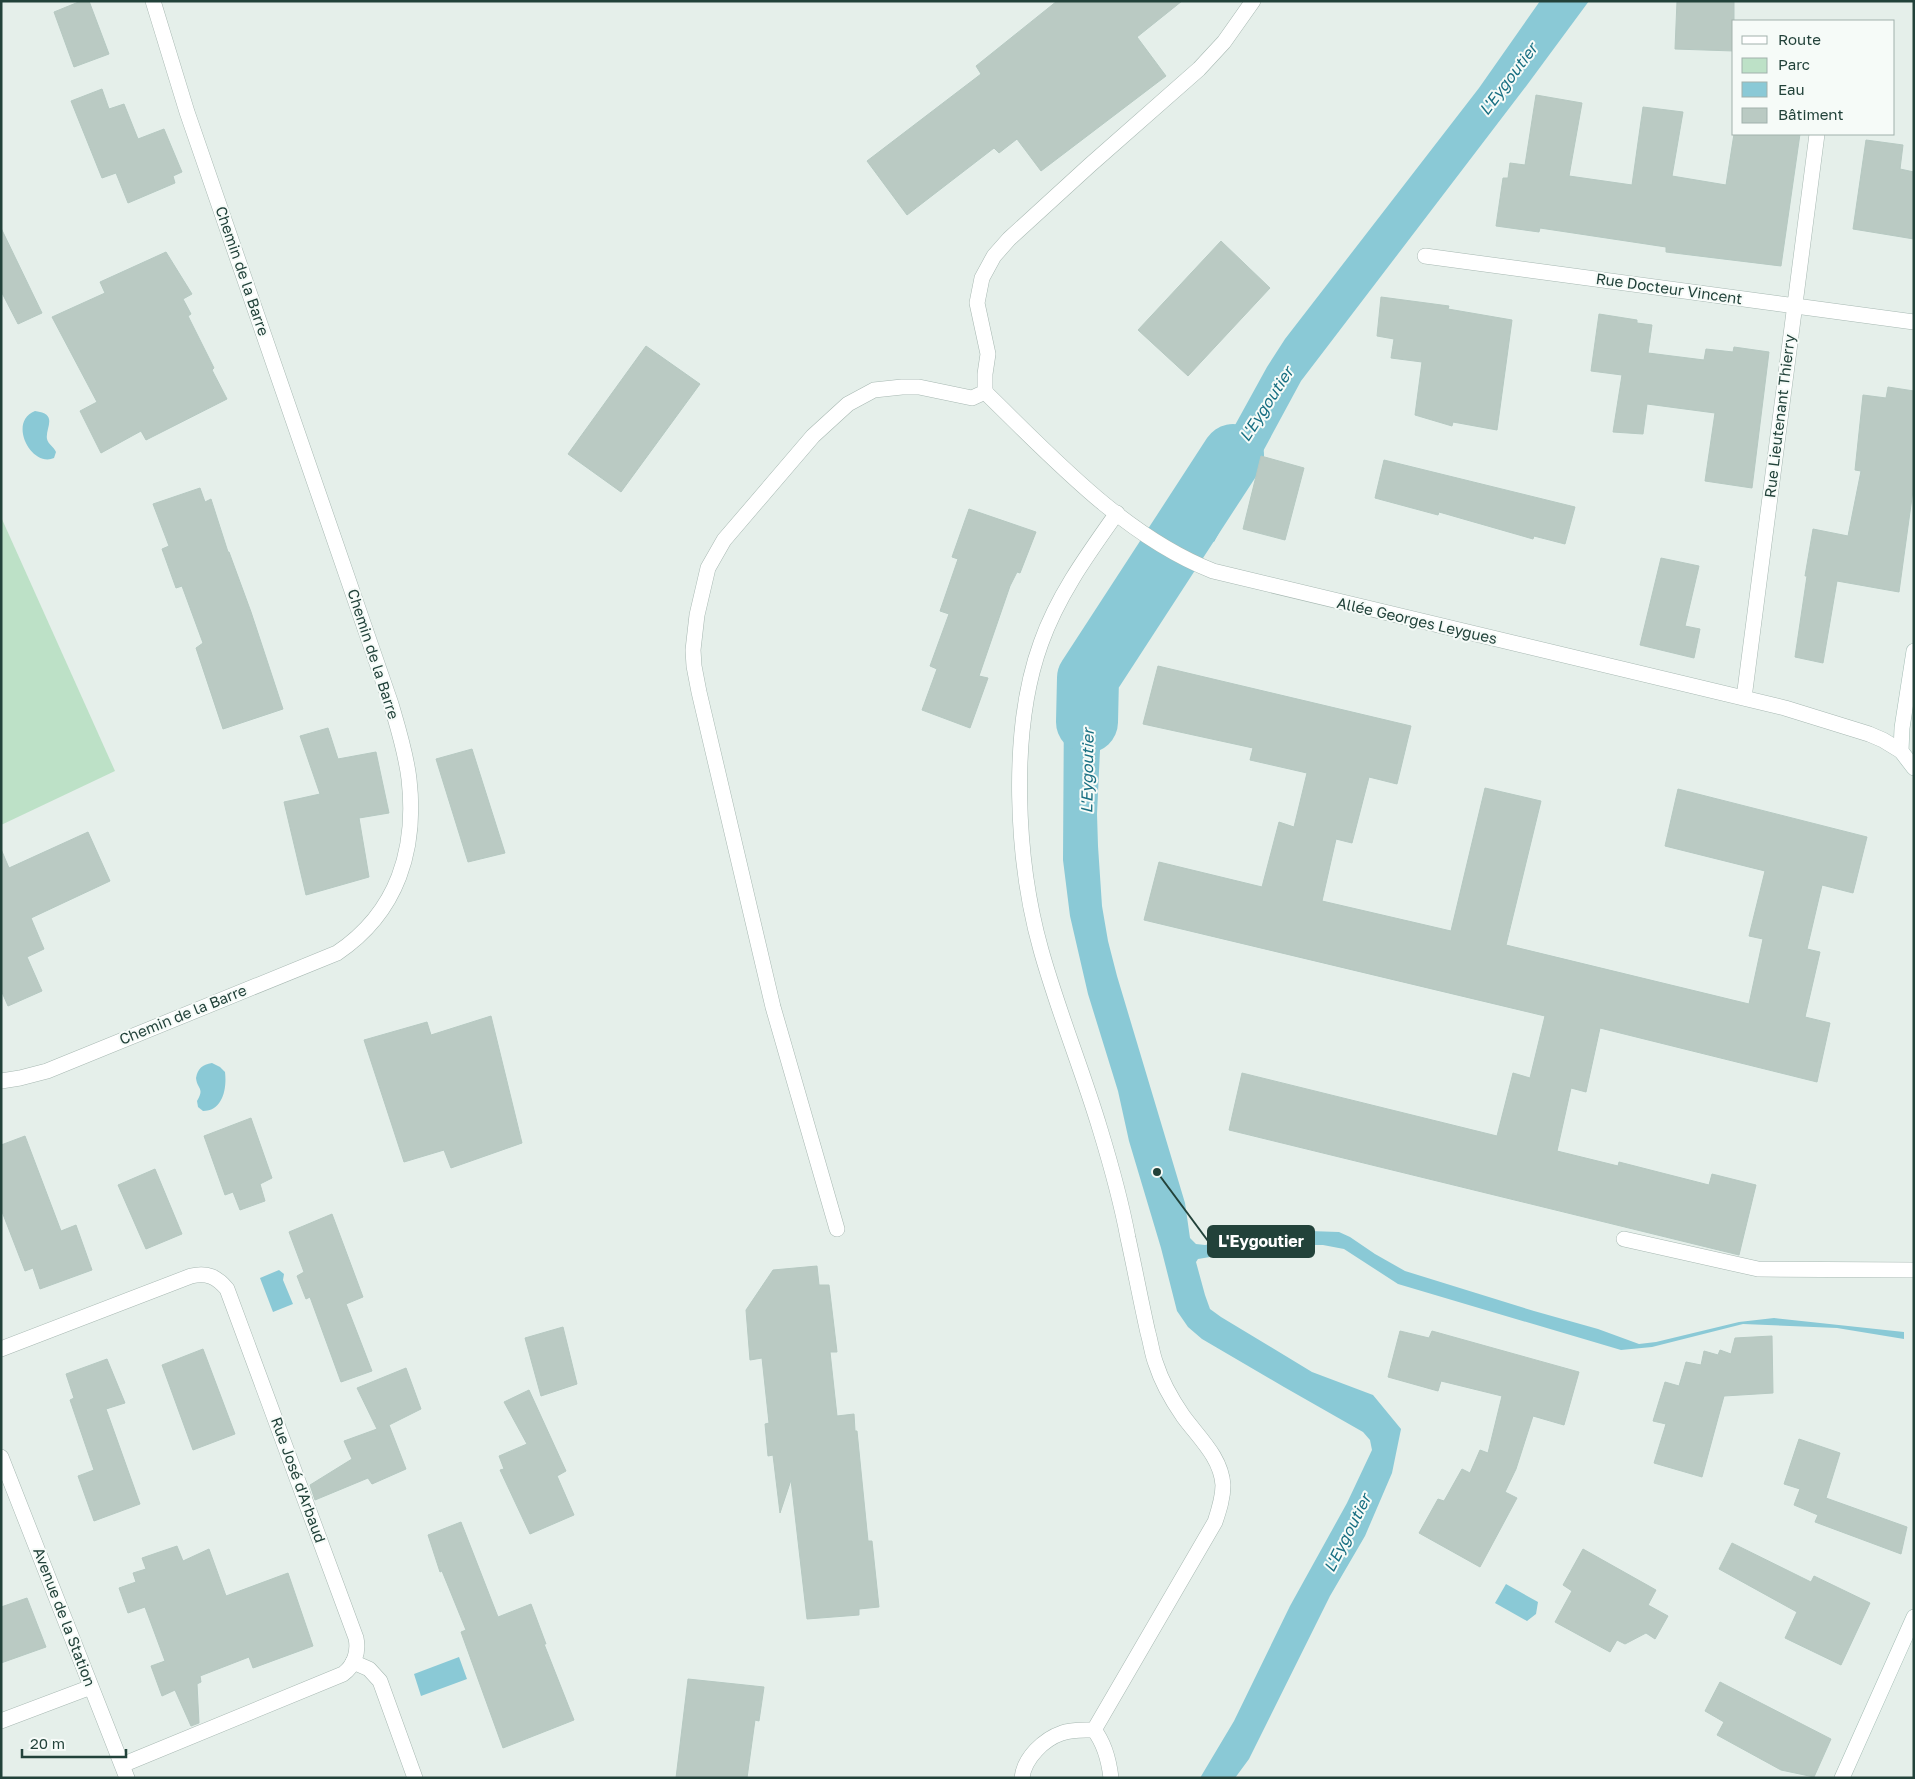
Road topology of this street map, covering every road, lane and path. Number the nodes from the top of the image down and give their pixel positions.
1 (153, 1) edge
2 (1253, 1) edge
3 (1817, 135) edge
4 (1425, 256) dead end
5 (1795, 306) junction
6 (1914, 322) edge
7 (985, 392) junction
8 (1117, 513) junction
9 (1914, 651) edge
10 (1744, 698) junction
11 (1901, 751) junction
12 (1914, 768) edge
13 (1, 1081) edge
14 (837, 1229) dead end
15 (1624, 1239) dead end
16 (1914, 1270) edge
17 (1, 1349) edge
18 (1, 1457) edge
19 (1914, 1617) edge
20 (353, 1662) junction
21 (91, 1687) junction
22 (1, 1721) edge
23 (1094, 1730) junction
24 (124, 1772) edge
25 (414, 1778) edge
26 (1022, 1778) edge
27 (1111, 1778) edge
28 (1842, 1778) edge

1 - 13 street, Chemin de la Barre
2 - 7 street
3 - 5 street, Rue Lieutenant Thierry
4 - 5 street, Rue Docteur Vincent
5 - 6 street, Rue Docteur Vincent
5 - 10 street, Rue Lieutenant Thierry
7 - 8 street, Allée Georges Leygues
7 - 14 street
8 - 10 street, Allée Georges Leygues
8 - 23 street
9 - 11 street
10 - 11 street, Allée Georges Leygues
11 - 12 street
15 - 16 street
17 - 20 street, Rue José d'Arbaud
18 - 21 street, Avenue de la Station
19 - 28 street
20 - 24 street
20 - 25 street
21 - 22 street
21 - 24 street, Avenue de la Station
23 - 26 street
23 - 27 street

